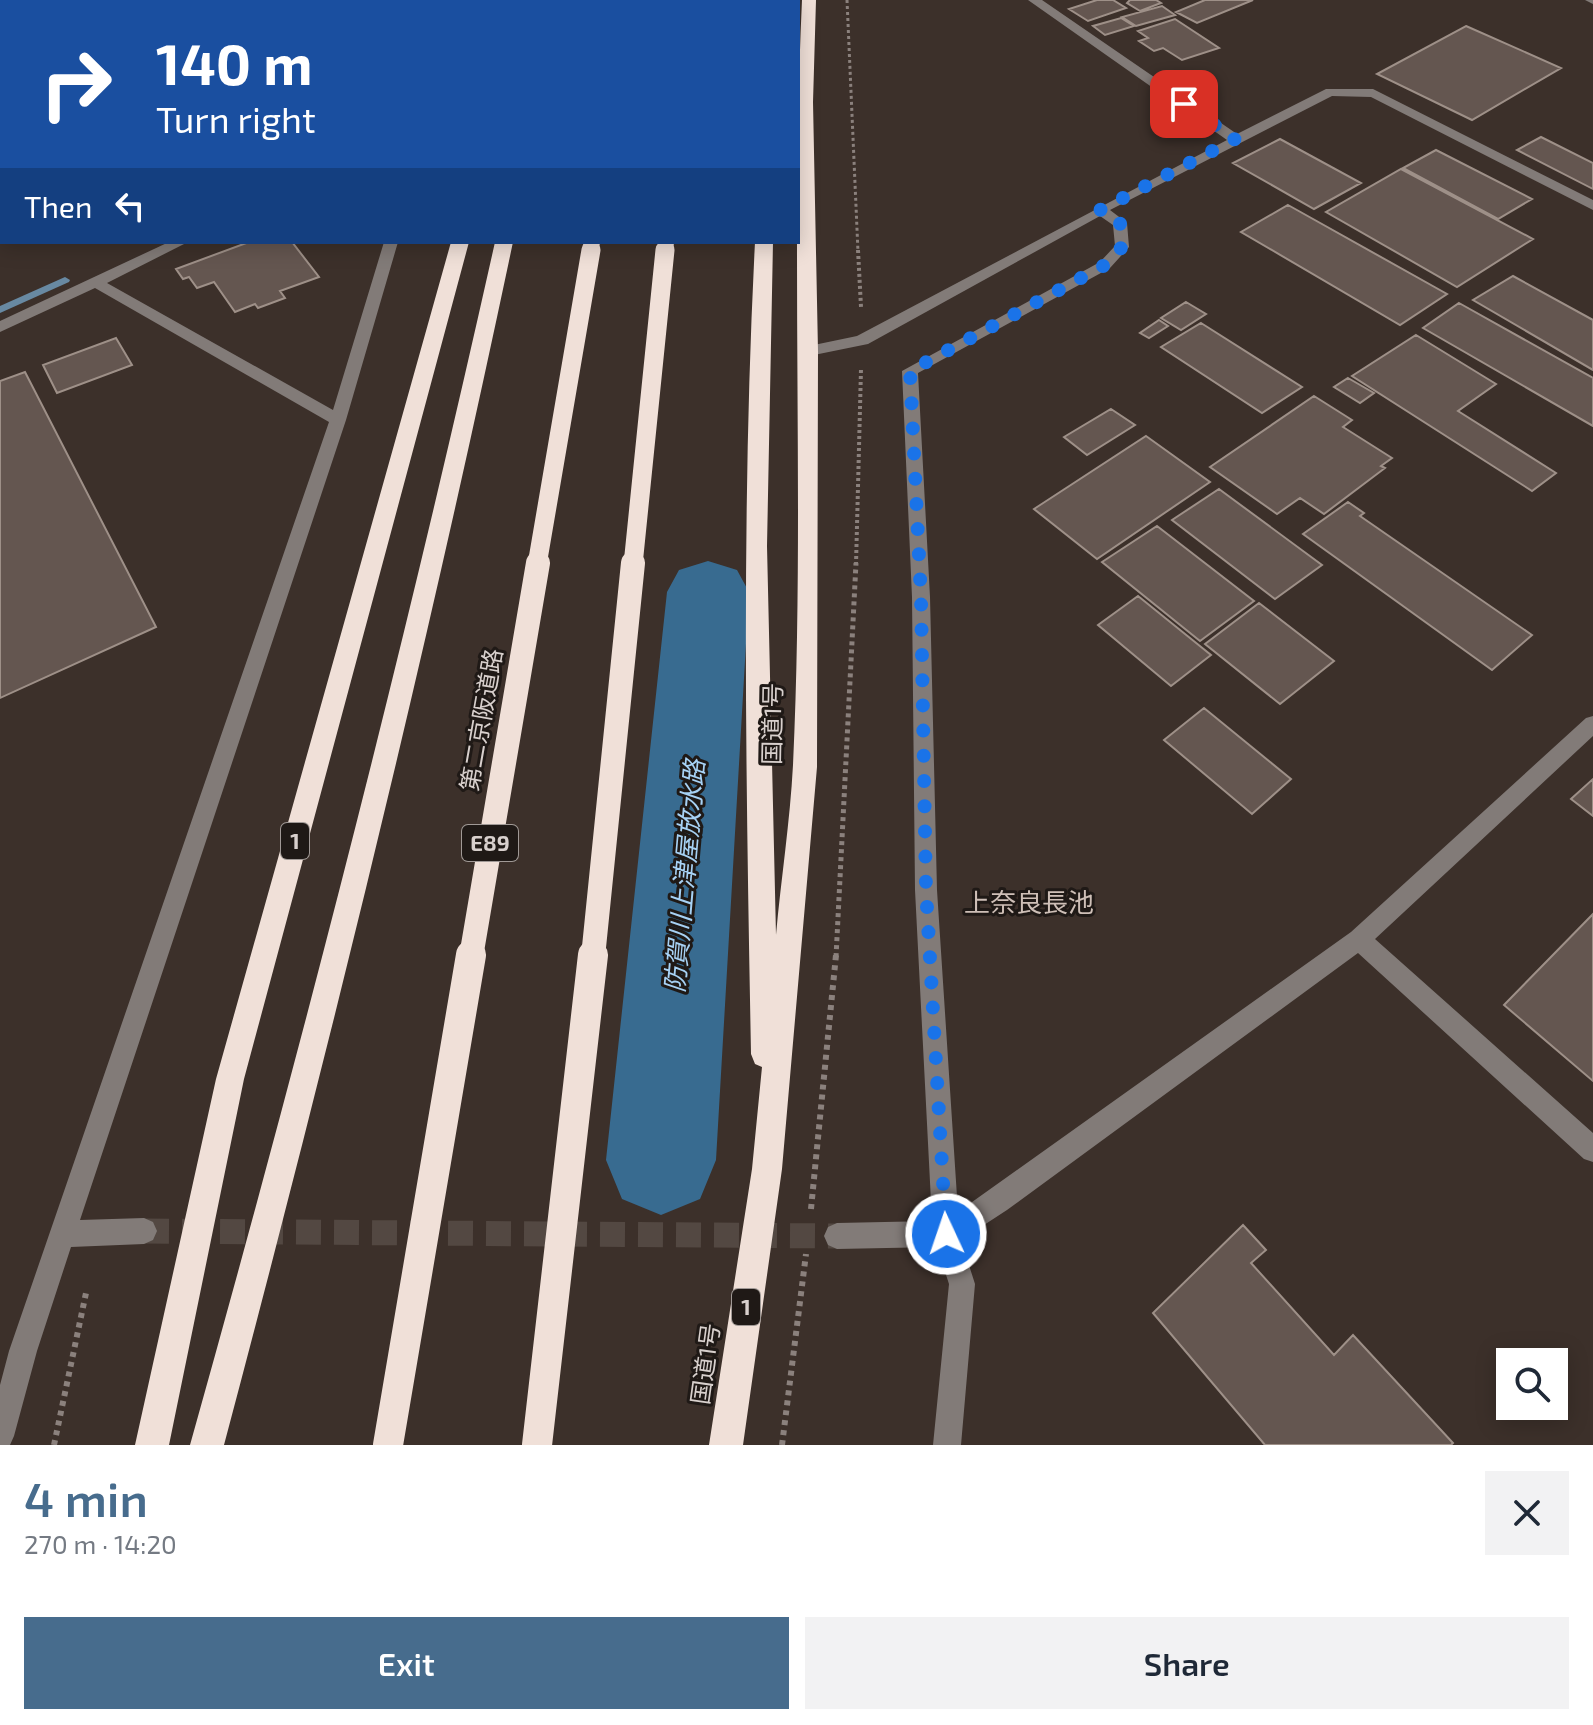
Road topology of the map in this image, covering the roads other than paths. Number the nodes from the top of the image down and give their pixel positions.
1 (809, 0) edge
2 (1034, 0) edge
3 (1235, 139) junction
4 (1593, 206) edge
5 (1100, 210) junction
6 (177, 244) edge
7 (390, 244) edge
8 (459, 244) edge
9 (504, 244) edge
10 (592, 244) edge
11 (666, 244) edge
12 (764, 244) edge
13 (95, 282) junction
14 (0, 327) edge
15 (809, 351) junction
16 (338, 420) junction
17 (1593, 724) edge
18 (1359, 939) junction
19 (1593, 1150) edge
20 (767, 1169) junction
21 (144, 1231) tunnel mouth
22 (65, 1234) junction
23 (946, 1234) junction
24 (837, 1236) tunnel mouth
25 (12, 1356) edge
26 (0, 1436) edge
27 (152, 1445) edge
28 (207, 1445) edge
29 (388, 1445) edge
30 (537, 1445) edge
31 (726, 1445) edge
32 (947, 1445) edge

1 - 15 highway, 国道1号 / 1
2 - 3 street
3 - 4 street
3 - 5 street
5 - 15 street
5 - 23 street
6 - 13 street
7 - 16 street
8 - 27 highway, 1
9 - 28 highway
10 - 29 highway, 第二京阪道路 / E89, bridge
11 - 30 highway, bridge
12 - 20 highway
13 - 14 street
13 - 16 street
15 - 20 highway, 国道1号 / 1
16 - 22 street
17 - 18 street
18 - 19 street
18 - 23 street
20 - 31 highway, 国道1号 / 1
21 - 22 street
22 - 25 street
23 - 24 street
23 - 32 street
25 - 26 street

